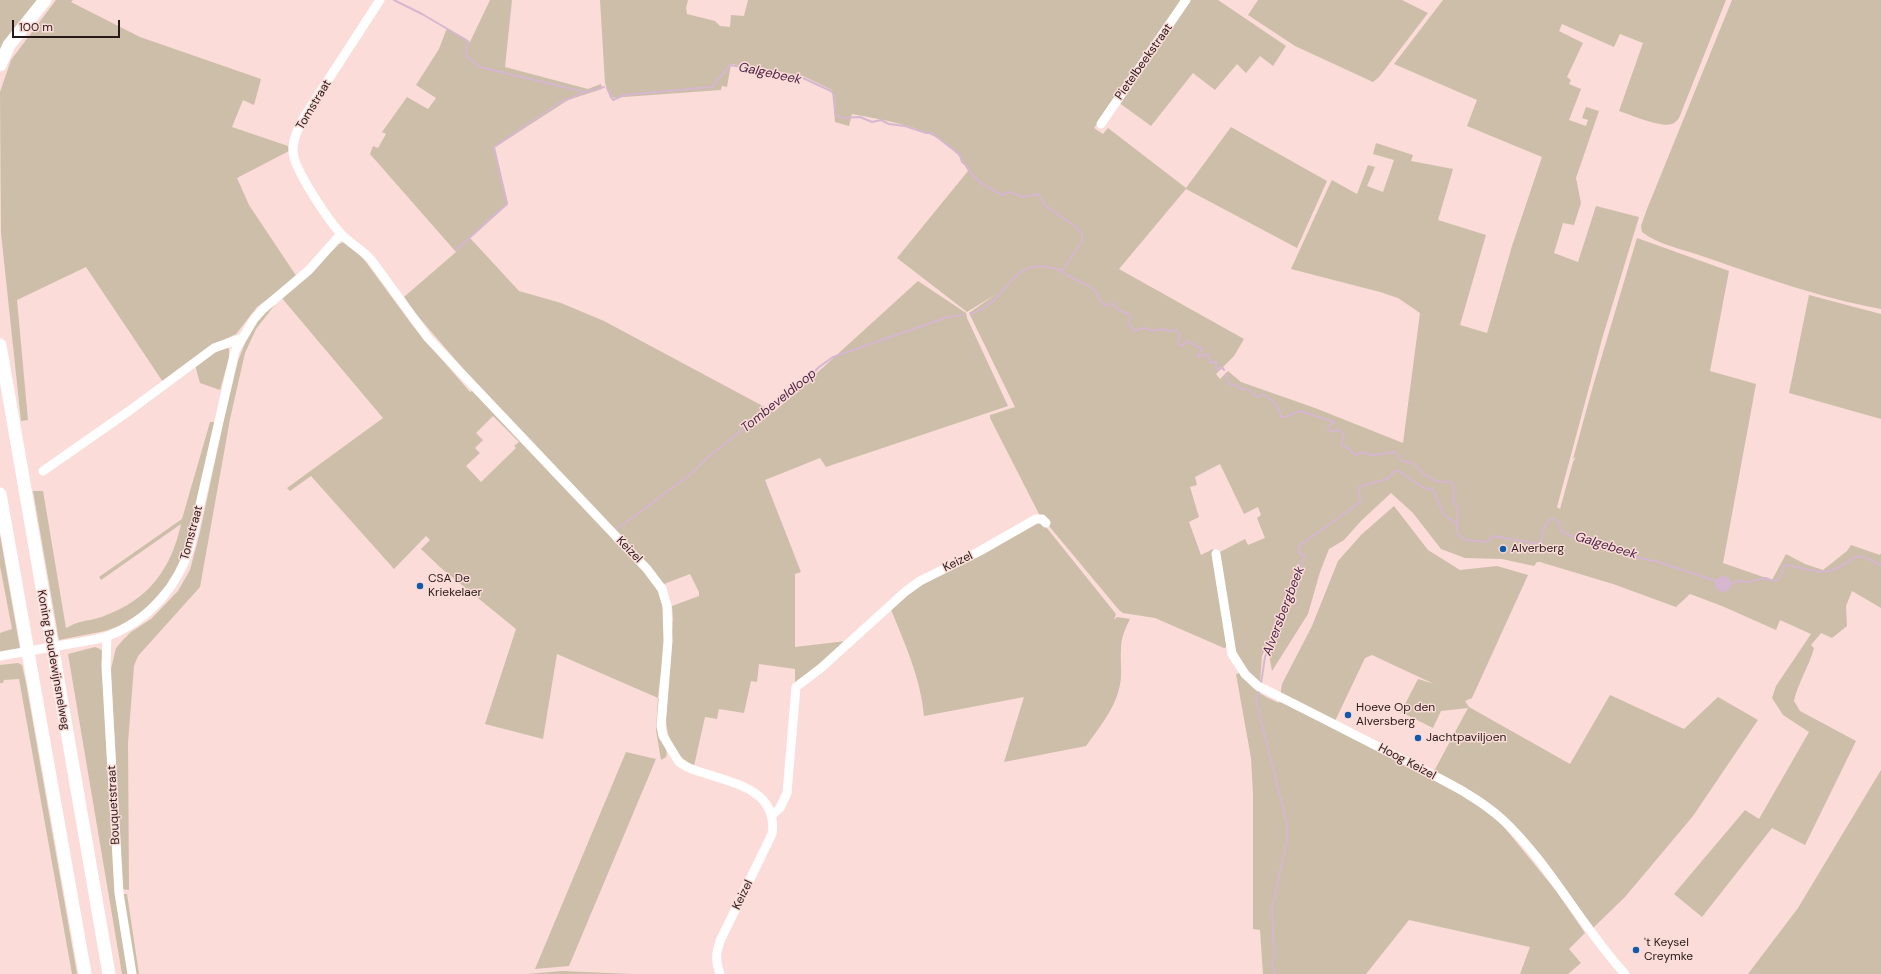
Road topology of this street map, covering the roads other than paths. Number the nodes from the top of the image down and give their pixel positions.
1 (46, 0) edge
2 (380, 0) edge
3 (1186, 0) edge
4 (0, 65) edge
5 (1101, 124) dead end
6 (342, 234) junction
7 (400, 298) joint
8 (242, 338) junction
9 (0, 345) edge
10 (43, 471) dead end
11 (0, 494) edge
12 (1046, 523) dead end
13 (1216, 554) dead end
14 (107, 636) junction
15 (0, 656) edge
16 (771, 816) junction
17 (85, 974) edge
18 (108, 974) edge
19 (132, 974) edge
20 (720, 974) edge
21 (1625, 974) edge

1 - 4 highway
2 - 6 street, Tomstraat
3 - 5 street, Pietelbeekstraat
6 - 7 street, Tomstraat
6 - 8 street, Tomstraat
7 - 16 street, Keizel
8 - 10 street
8 - 14 street, Tomstraat
9 - 18 highway, Koning Boudewijnsnelweg
11 - 17 highway, Koning Boudewijnsnelweg
12 - 16 street, Keizel
13 - 21 street, Hoog Keizel
14 - 15 street, Tomstraat
14 - 19 street, Bouquetstraat
16 - 20 street, Keizel

